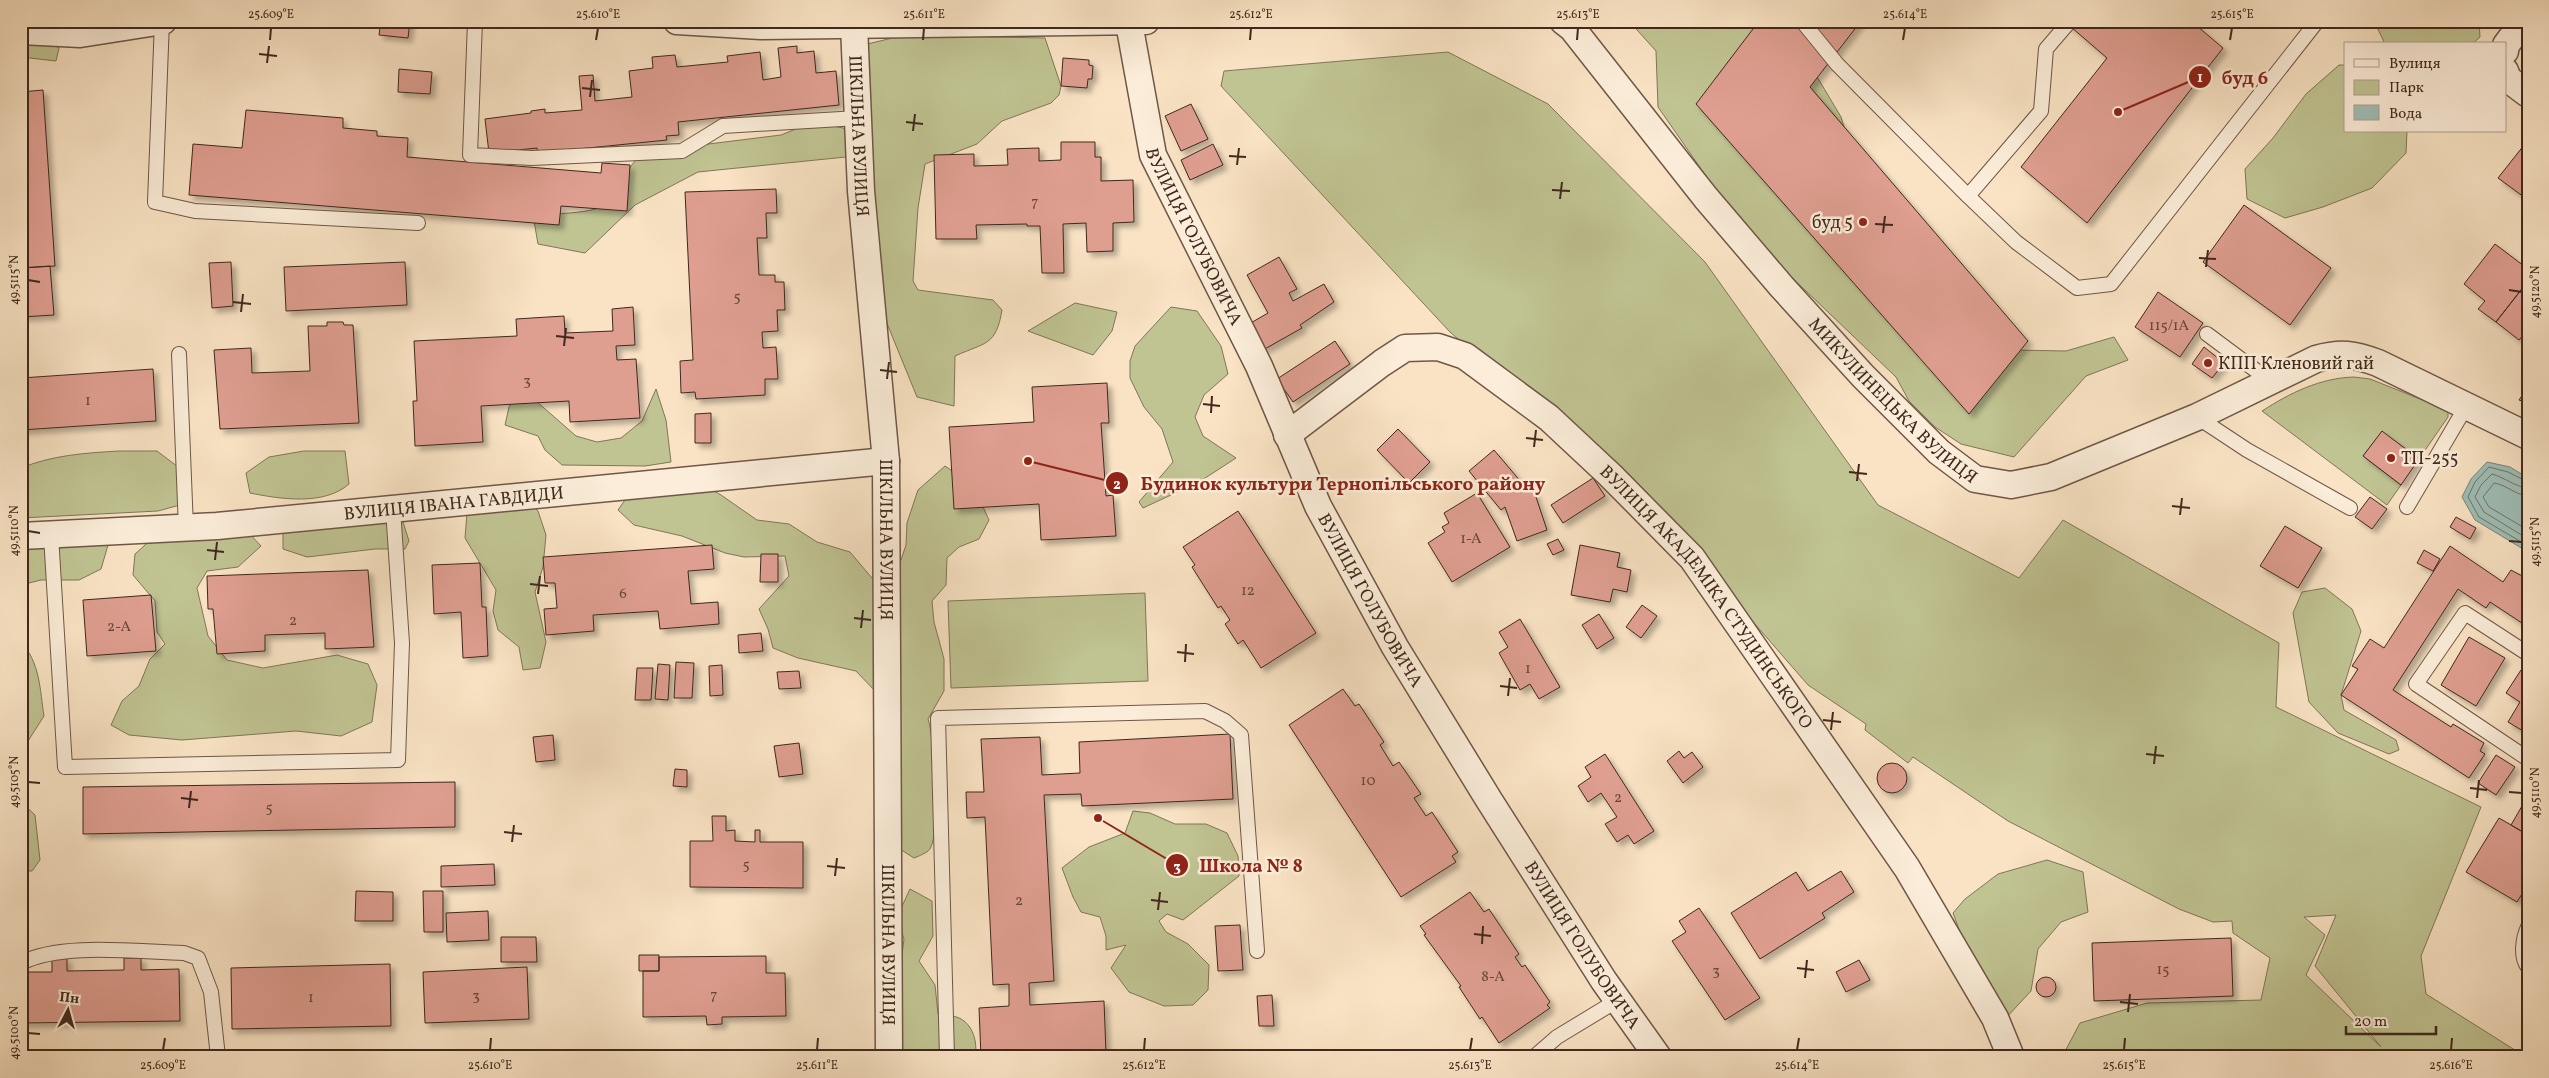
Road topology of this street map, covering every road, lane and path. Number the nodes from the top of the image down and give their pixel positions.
1 (162, 21) edge
2 (474, 21) edge
3 (677, 21) edge
4 (1563, 21) edge
5 (1802, 21) edge
6 (2070, 21) edge
7 (2311, 21) edge
8 (2524, 21) edge
9 (1138, 22) edge
10 (861, 24) edge
11 (21, 31) edge
12 (2506, 45) edge
13 (2506, 74) edge
14 (2528, 94) edge
15 (858, 118) junction
16 (1968, 196) junction
17 (418, 223) dead end
18 (2208, 334) dead end
19 (179, 354) dead end
20 (2270, 381) junction
21 (2467, 405) junction
22 (2197, 417) junction
23 (1287, 435) junction
24 (2528, 436) edge
25 (886, 461) junction
26 (2407, 507) dead end
27 (2350, 508) dead end
28 (393, 509) junction
29 (186, 528) junction
30 (51, 535) junction
31 (21, 536) edge
32 (2528, 654) edge
33 (2528, 759) edge
34 (2528, 927) edge
35 (1257, 951) dead end
36 (21, 963) edge
37 (2528, 967) edge
38 (1618, 1000) junction
39 (218, 1057) edge
40 (889, 1057) edge
41 (947, 1057) edge
42 (1534, 1057) edge
43 (1658, 1057) edge
44 (2011, 1057) edge

1 - 11 street
1 - 17 lane
2 - 15 lane
3 - 10 street
4 - 22 street, МИКУЛИНЕЦЬКА ВУЛИЦЯ
5 - 16 lane
6 - 16 lane
7 - 16 lane
8 - 12 street
9 - 10 street
9 - 23 street, ВУЛИЦЯ ГОЛУБОВИЧА
10 - 15 street, ШКІЛЬНА ВУЛИЦЯ
13 - 14 street
15 - 25 street, ШКІЛЬНА ВУЛИЦЯ
18 - 20 lane
19 - 29 lane
20 - 21 street, МИКУЛИНЕЦЬКА ВУЛИЦЯ
20 - 22 street, МИКУЛИНЕЦЬКА ВУЛИЦЯ
21 - 24 street, МИКУЛИНЕЦЬКА ВУЛИЦЯ
21 - 26 lane
22 - 27 lane
23 - 38 street, ВУЛИЦЯ ГОЛУБОВИЧА
23 - 44 street, ВУЛИЦЯ АКАДЕМІКА СТУДИНСЬКОГО
25 - 28 street, ВУЛИЦЯ ІВАНА ГАВДИДИ
25 - 40 street, ШКІЛЬНА ВУЛИЦЯ
28 - 29 street, ВУЛИЦЯ ІВАНА ГАВДИДИ
28 - 30 lane
29 - 30 street, ВУЛИЦЯ ІВАНА ГАВДИДИ
30 - 31 street, ВУЛИЦЯ ІВАНА ГАВДИДИ
32 - 33 lane
34 - 37 lane
35 - 41 lane
36 - 39 lane
38 - 42 lane
38 - 43 street, ВУЛИЦЯ ГОЛУБОВИЧА

